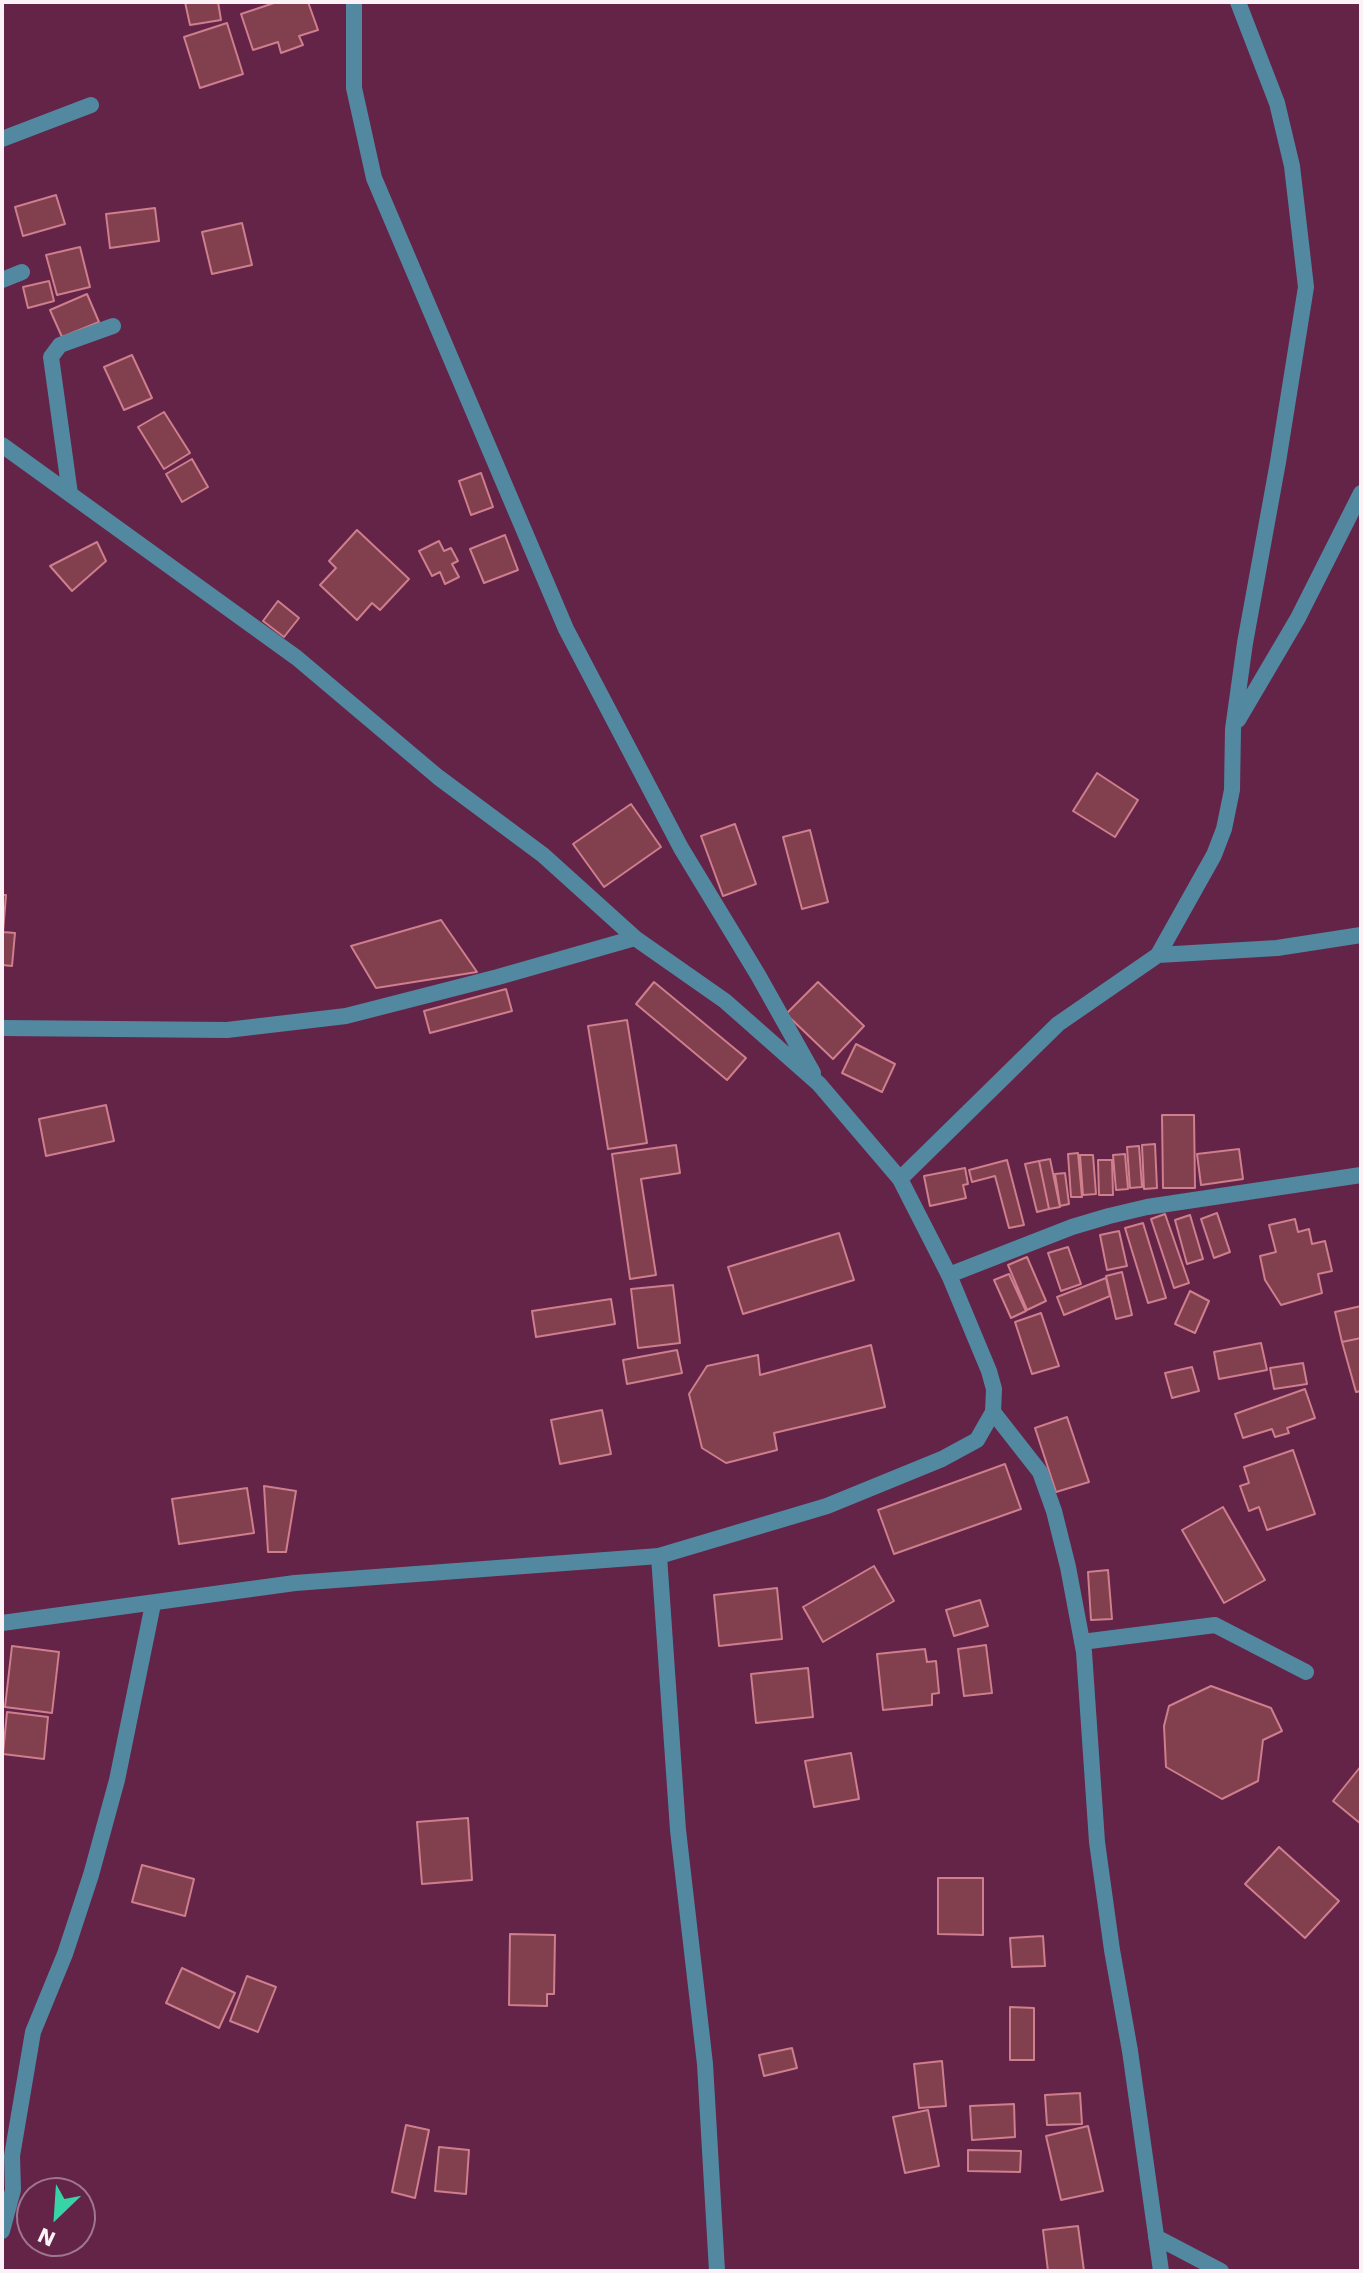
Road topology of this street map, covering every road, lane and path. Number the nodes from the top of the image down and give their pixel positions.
1 (354, 2) edge
2 (1238, 2) edge
3 (91, 105) dead end
4 (2, 139) edge
5 (22, 272) dead end
6 (2, 280) edge
7 (113, 326) dead end
8 (2, 445) edge
9 (1361, 493) edge
10 (70, 494) junction
11 (1233, 729) junction
12 (1361, 935) edge
13 (635, 938) junction
14 (1158, 955) junction
15 (2, 1028) edge
16 (819, 1084) junction
17 (1361, 1175) edge
18 (900, 1179) junction
19 (949, 1275) junction
20 (993, 1412) junction
21 (659, 1556) junction
22 (153, 1604) junction
23 (2, 1623) edge
24 (1082, 1642) junction
25 (1306, 1672) dead end
26 (2, 2231) edge
27 (1156, 2237) junction
28 (717, 2271) edge
29 (1161, 2271) edge
30 (1221, 2271) edge

1 - 16 street
2 - 11 street
3 - 4 street
5 - 6 street
7 - 10 street
8 - 10 street
9 - 11 street
10 - 13 street
11 - 14 street
12 - 14 street
13 - 15 street
13 - 16 street
14 - 18 street
16 - 18 street
17 - 19 street
18 - 19 street
19 - 20 street
20 - 21 street
20 - 24 street
21 - 22 street
21 - 28 street
22 - 23 street
22 - 26 street
24 - 25 street
24 - 27 street
27 - 29 street
27 - 30 street

